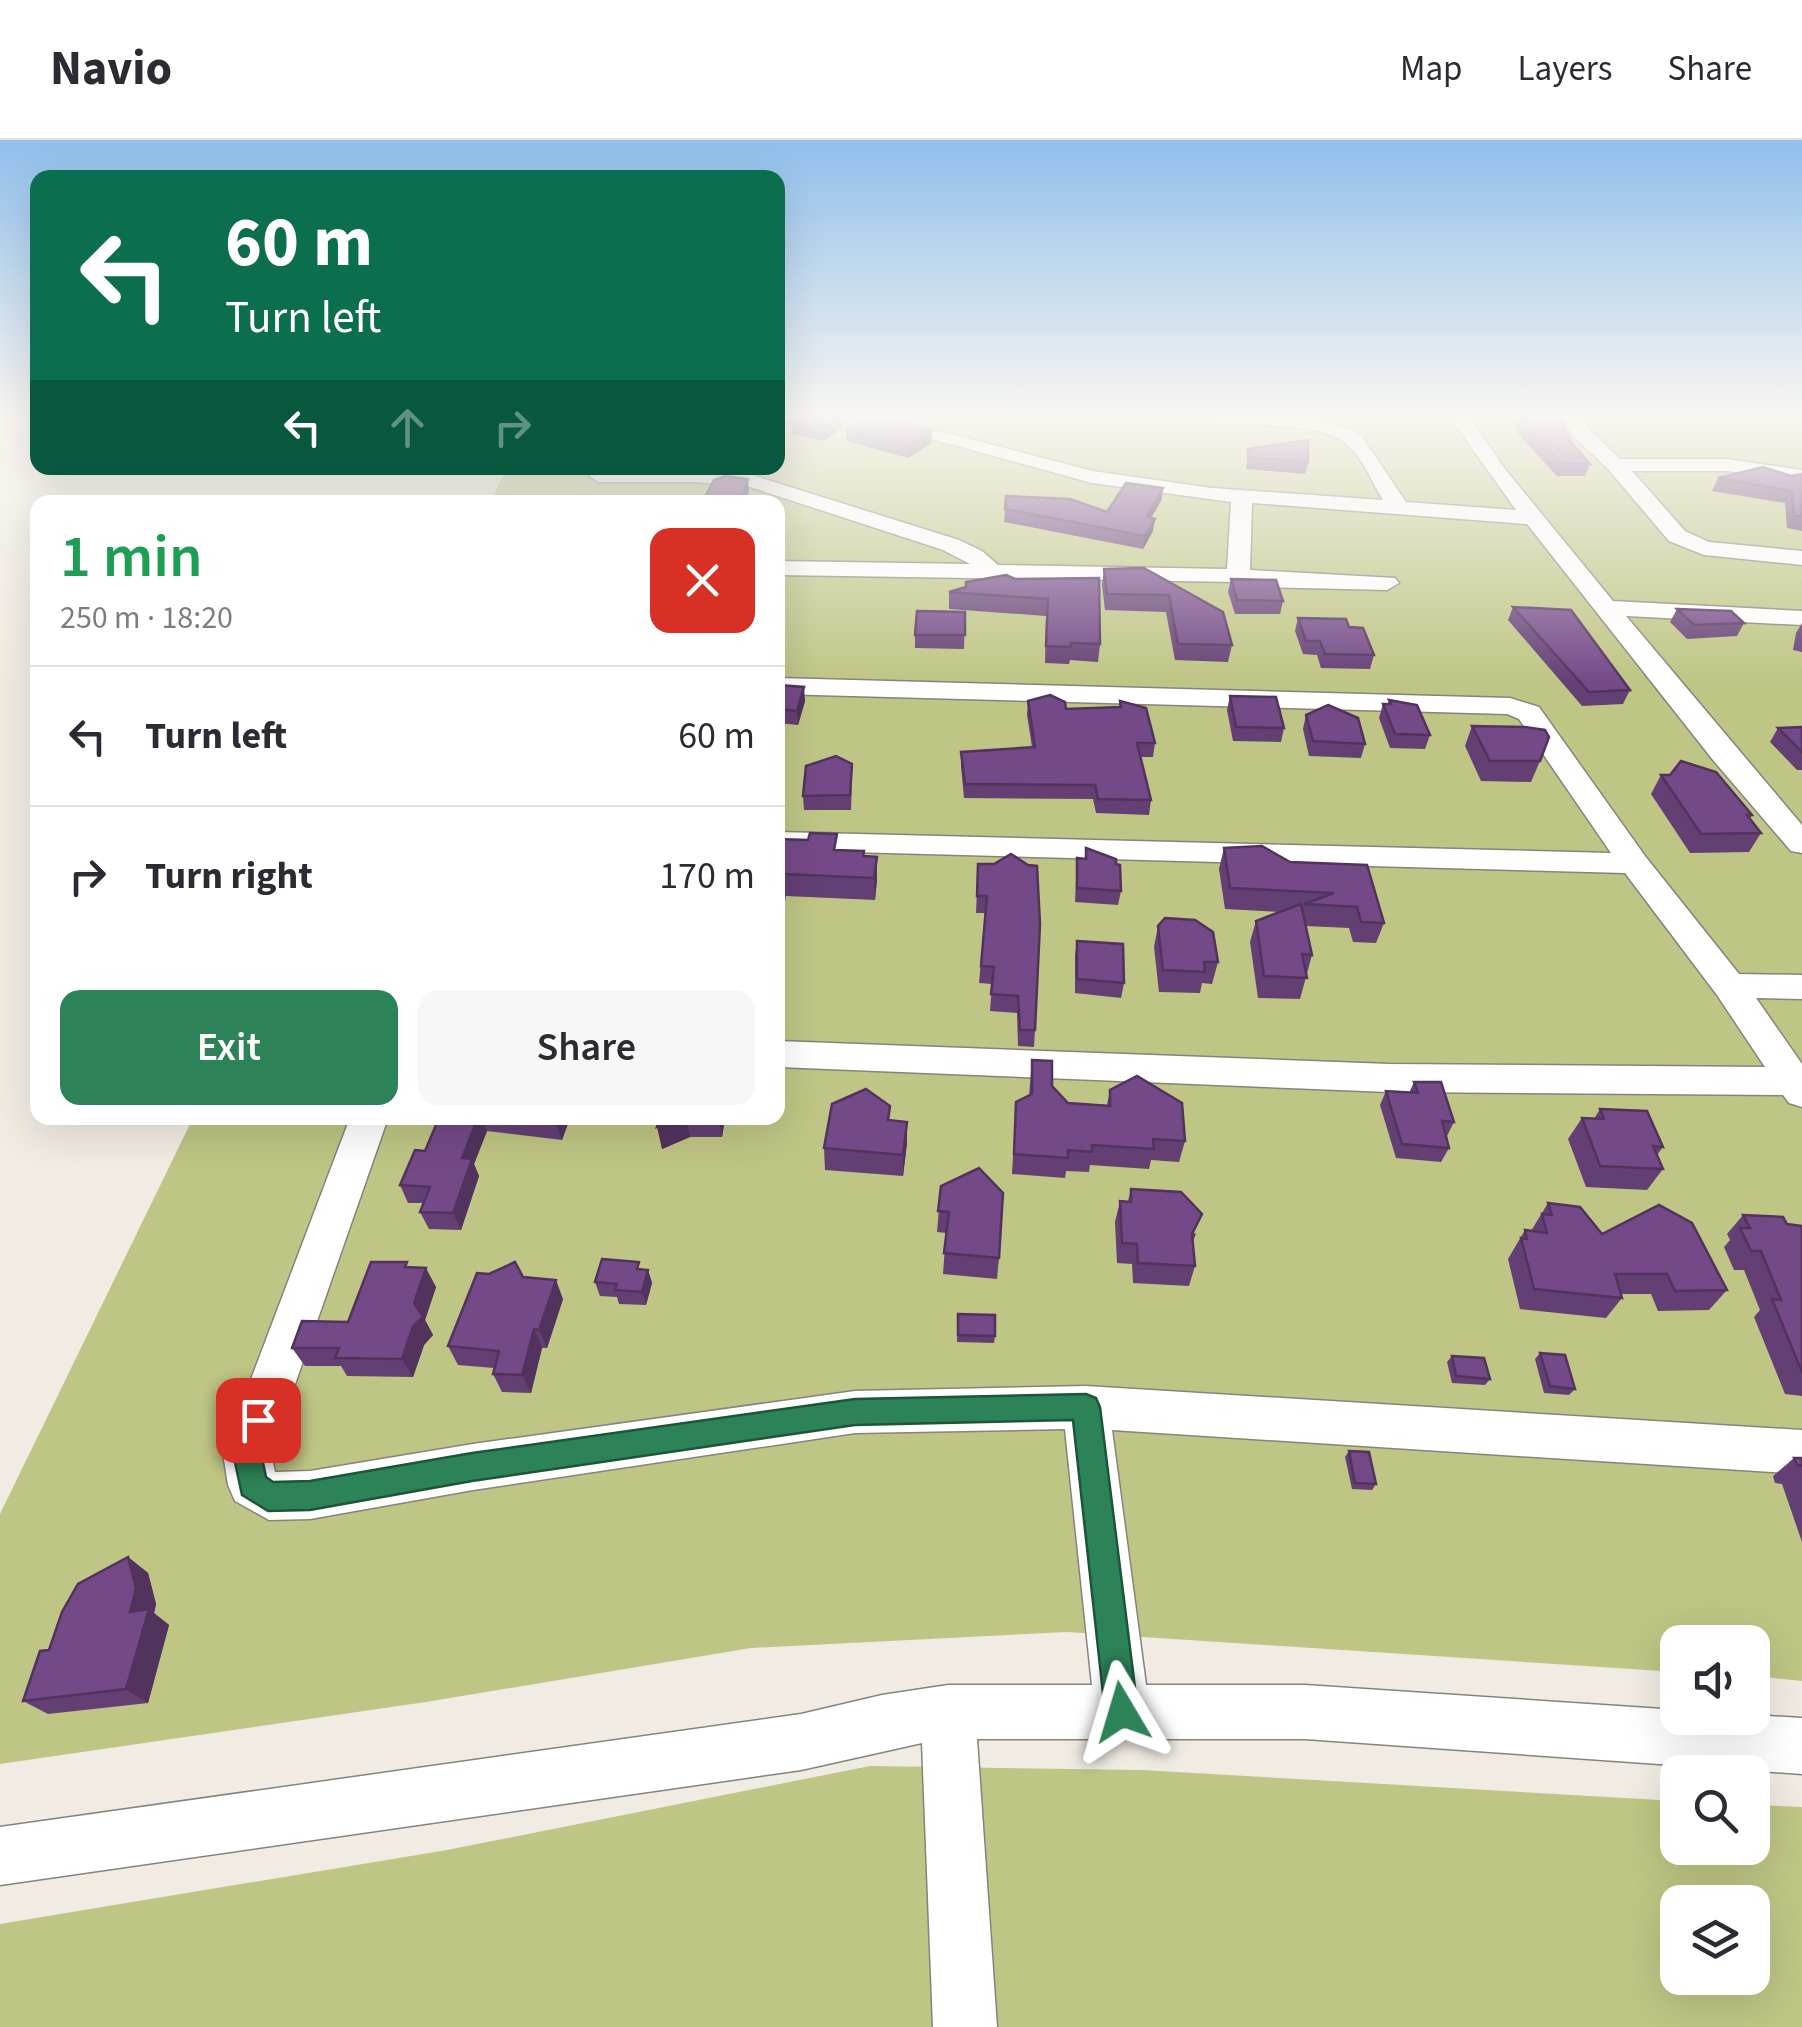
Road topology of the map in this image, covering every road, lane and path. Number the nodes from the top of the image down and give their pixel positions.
1 (827, 505) edge
2 (1242, 505) edge
3 (1341, 505) edge
4 (1396, 505) edge
5 (1524, 505) edge
6 (1650, 505) edge
7 (1401, 510) junction
8 (1534, 518) junction
9 (1802, 558) edge
10 (785, 568) edge
11 (994, 574) junction
12 (1238, 575) junction
13 (1388, 583) dead end
14 (1606, 608) junction
15 (1802, 618) edge
16 (785, 686) edge
17 (785, 841) edge
18 (1802, 844) edge
19 (1634, 863) junction
20 (1729, 986) junction
21 (1802, 987) edge
22 (785, 1054) edge
23 (1798, 1087) edge
24 (367, 1125) edge
25 (1086, 1407) junction
26 (1802, 1452) edge
27 (948, 1712) junction
28 (1122, 1712) junction
29 (1802, 1746) edge
30 (0, 1856) edge
31 (966, 2027) edge

1 - 11 street
2 - 12 street
3 - 7 street
4 - 7 street
5 - 8 street
6 - 9 street
7 - 8 street
8 - 14 street
10 - 11 street
11 - 12 street
12 - 13 street
14 - 15 street
14 - 18 street
16 - 19 street
17 - 19 street
19 - 20 street
20 - 21 street
20 - 23 street
22 - 23 street
24 - 25 street
25 - 26 street
25 - 28 street
27 - 28 street
27 - 30 street
27 - 31 street
28 - 29 street

